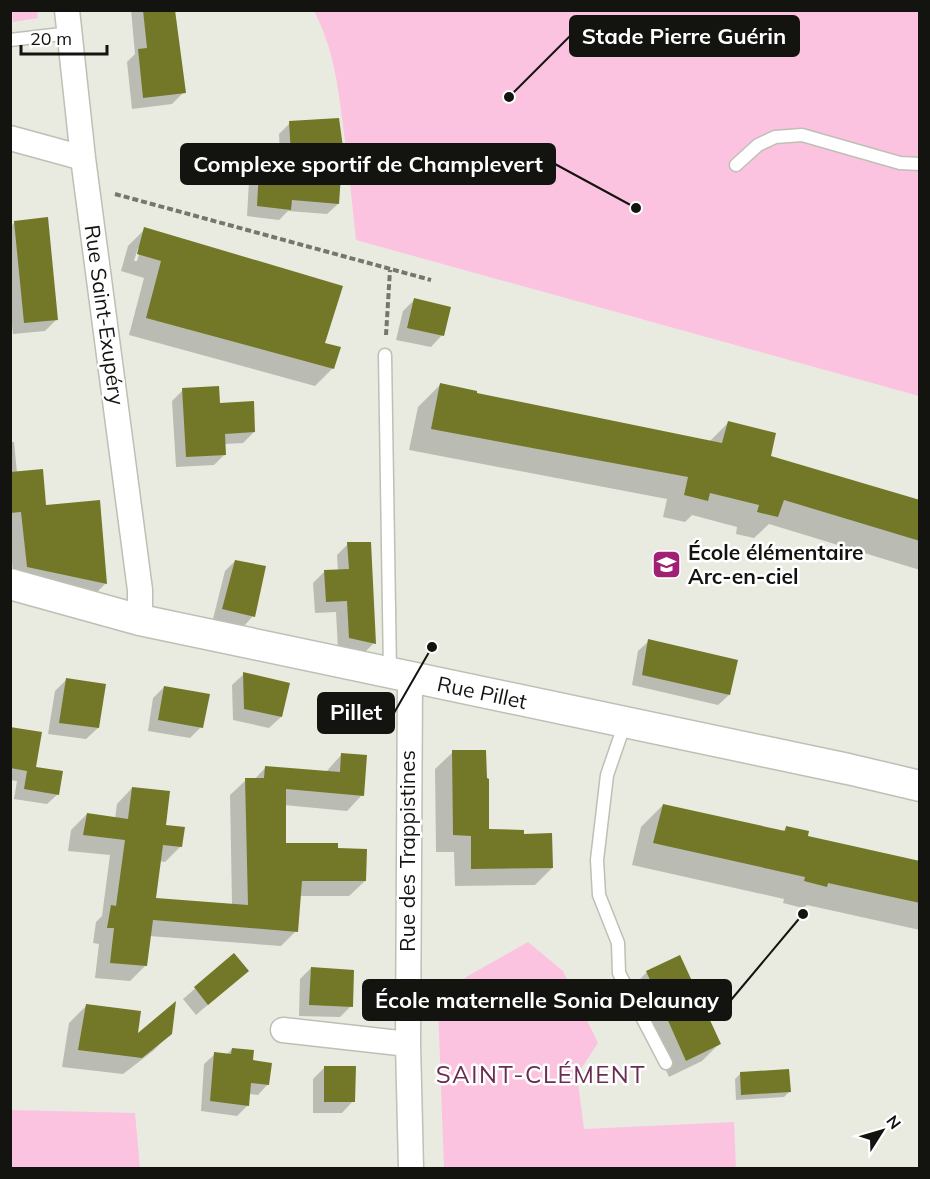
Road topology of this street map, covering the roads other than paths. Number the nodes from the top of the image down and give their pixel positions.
1 (68, 22) edge
2 (10, 40) edge
3 (10, 138) edge
4 (83, 158) junction
5 (920, 164) edge
6 (736, 165) dead end
7 (385, 355) road end
8 (10, 584) edge
9 (140, 620) junction
10 (400, 675) junction
11 (626, 723) junction
12 (920, 786) edge
13 (284, 1030) dead end
14 (408, 1044) junction
15 (666, 1063) dead end
16 (411, 1168) edge

1 - 2 lane
1 - 4 street, Rue Saint-Exupéry
3 - 4 street
4 - 9 street, Rue Saint-Exupéry
5 - 6 lane
7 - 10 lane
8 - 9 street, Rue Pillet
9 - 10 street, Rue Pillet
10 - 11 street, Rue Pillet
10 - 14 street, Rue des Trappistines
11 - 12 street, Rue Pillet
11 - 15 lane
13 - 14 street
14 - 16 street, Rue des Trappistines

